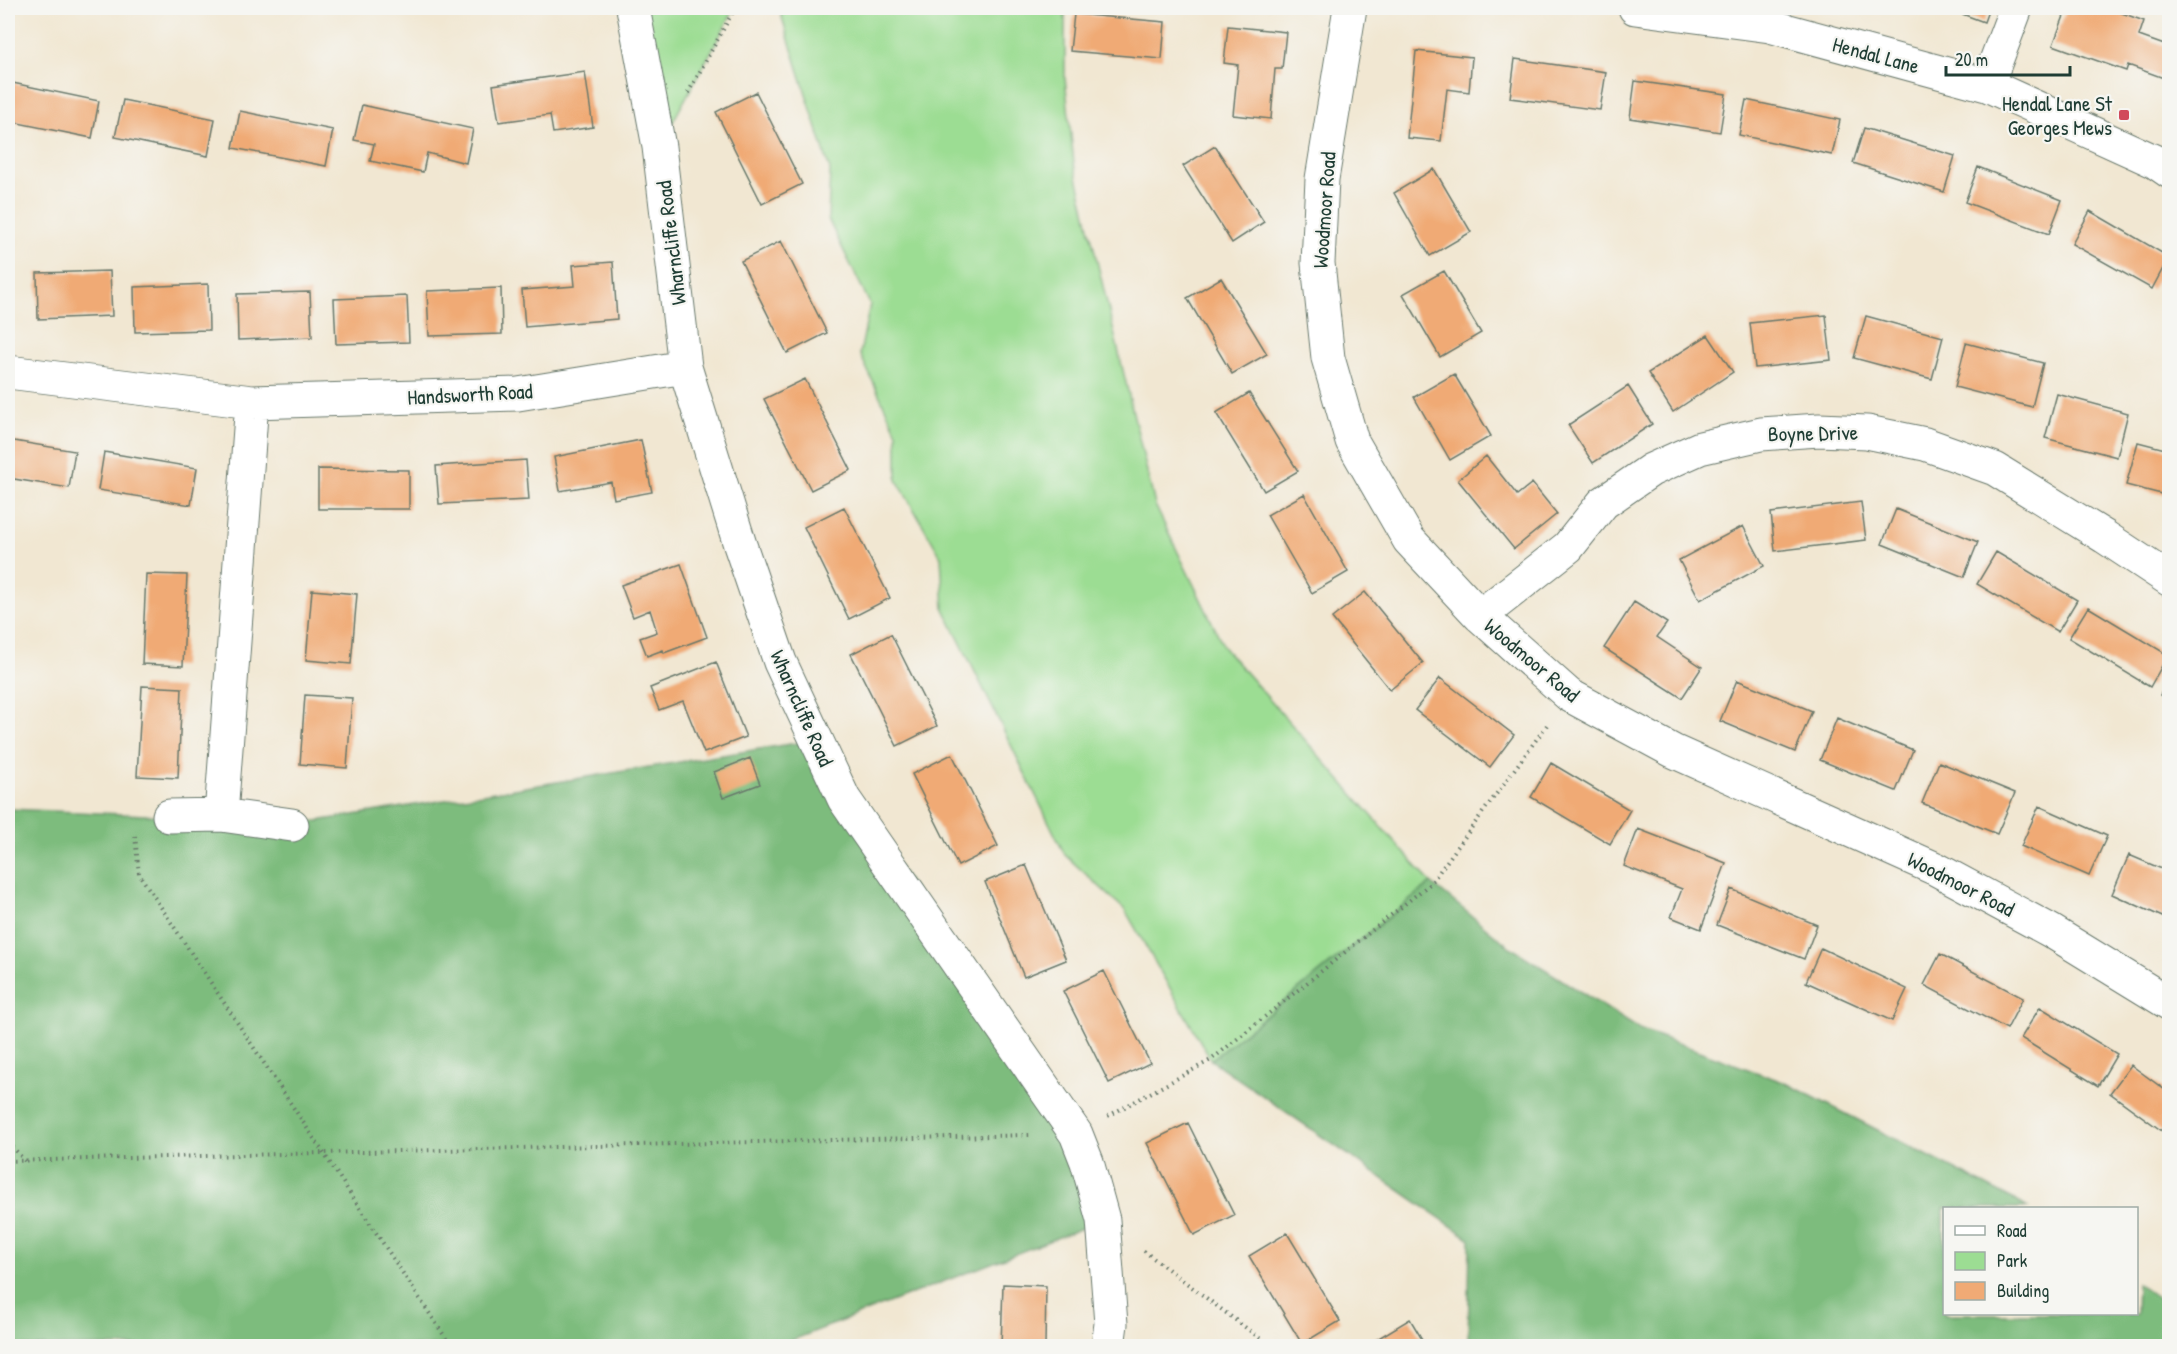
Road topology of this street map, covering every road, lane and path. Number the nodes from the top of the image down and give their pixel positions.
1 (633, 8) edge
2 (735, 8) edge
3 (1350, 8) edge
4 (1635, 8) edge
5 (2016, 8) edge
6 (1987, 85) junction
7 (659, 147) junction
8 (2169, 172) edge
9 (685, 367) junction
10 (8, 372) edge
11 (252, 402) junction
12 (2169, 580) edge
13 (1480, 616) junction
14 (1569, 695) junction
15 (221, 815) junction
16 (169, 816) joint
17 (292, 825) dead end
18 (2169, 1004) edge
19 (1076, 1134) junction
20 (8, 1142) edge
21 (323, 1153) junction
22 (8, 1161) edge
23 (25, 1161) junction
24 (1103, 1220) junction
25 (451, 1347) edge
26 (1108, 1347) edge
27 (1270, 1347) edge

1 - 7 street, Wharncliffe Road
2 - 7 path
3 - 13 street, Woodmoor Road
4 - 6 street, Hendal Lane
5 - 6 street
6 - 8 street, Hendal Lane
7 - 9 street, Wharncliffe Road
9 - 11 street, Handsworth Road
9 - 19 street, Wharncliffe Road
10 - 11 street, Handsworth Road
11 - 15 street
12 - 13 street, Boyne Drive
13 - 14 street, Woodmoor Road
14 - 18 street, Woodmoor Road
14 - 19 path
15 - 16 street
15 - 17 street
16 - 21 path
19 - 21 path
19 - 24 street, Wharncliffe Road
20 - 23 path
21 - 23 path
21 - 25 path
22 - 23 path
24 - 26 street, Wharncliffe Road
24 - 27 path

